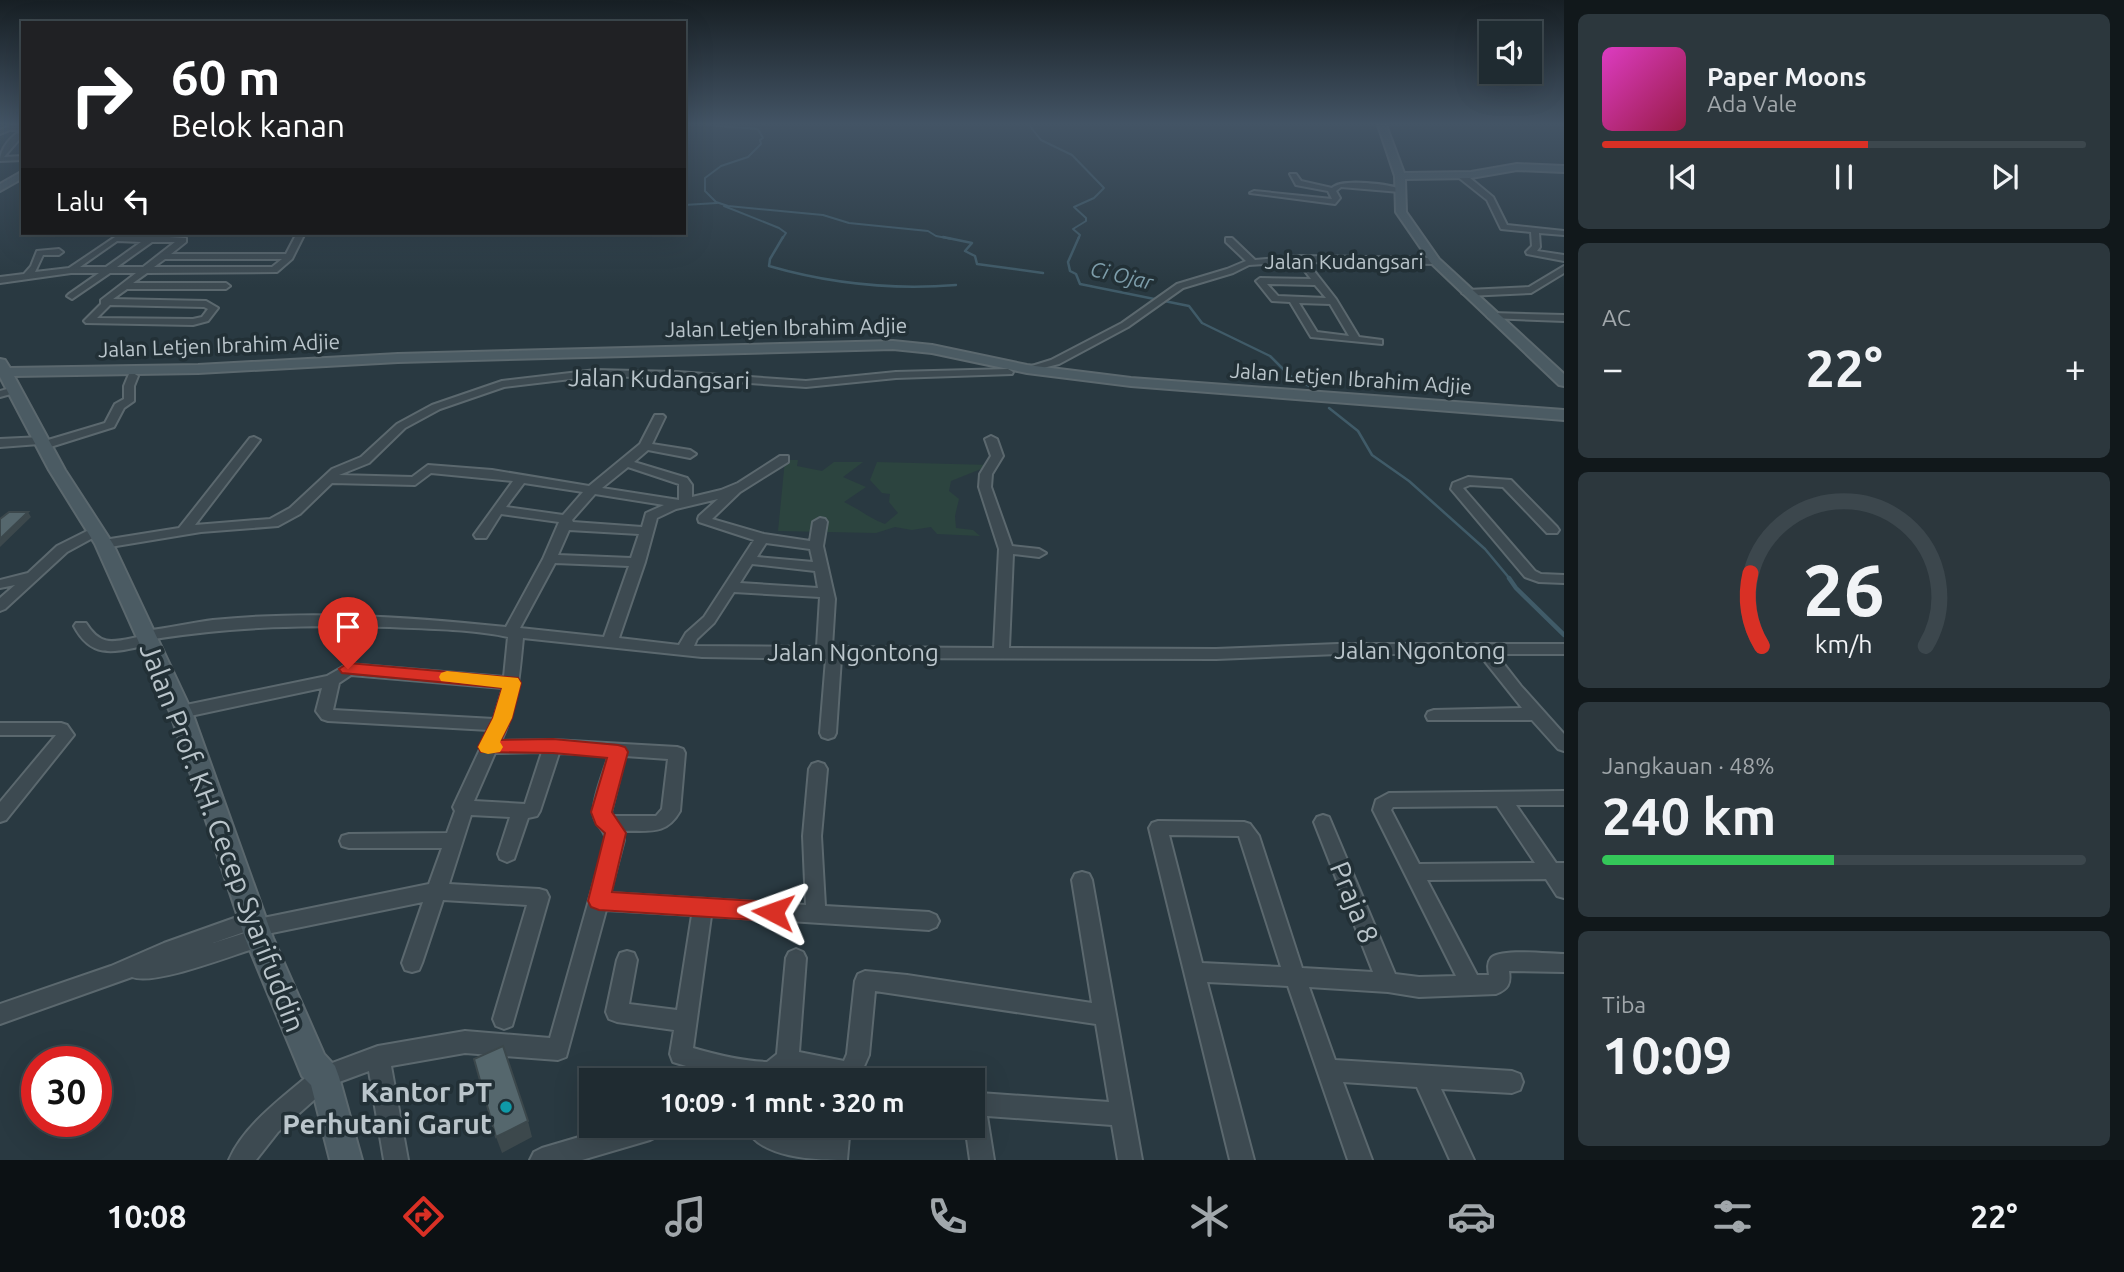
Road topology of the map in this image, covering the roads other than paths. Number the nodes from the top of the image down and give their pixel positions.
1 (1296, 179) edge
2 (1400, 179) edge
3 (1466, 179) edge
4 (1332, 190) junction
5 (1400, 190) junction
6 (1254, 193) dead end
7 (1535, 231) junction
8 (1564, 233) edge
9 (300, 235) edge
10 (152, 238) junction
11 (1229, 240) dead end
12 (162, 256) junction
13 (289, 257) junction
14 (1564, 258) edge
15 (1300, 259) junction
16 (1435, 261) junction
17 (1252, 262) junction
18 (35, 267) dead end
19 (71, 270) junction
20 (108, 270) junction
21 (143, 270) junction
22 (1564, 270) edge
23 (27, 276) junction
24 (0, 280) edge
25 (1318, 282) junction
26 (123, 286) junction
27 (226, 286) dead end
28 (1467, 293) junction
29 (72, 296) dead end
30 (1293, 300) junction
31 (1333, 301) junction
32 (107, 303) junction
33 (1492, 316) junction
34 (1564, 318) edge
35 (1356, 340) junction
36 (1378, 342) dead end
37 (751, 350) junction
38 (1027, 369) junction
39 (1008, 372) junction
40 (133, 376) junction
41 (56, 377) junction
42 (6, 381) edge
43 (1564, 383) edge
44 (1219, 392) junction
45 (1564, 415) edge
46 (659, 417) dead end
47 (1564, 422) edge
48 (991, 439) dead end
49 (254, 440) dead end
50 (43, 442) junction
51 (0, 443) edge
52 (645, 446) junction
53 (690, 454) dead end
54 (784, 460) dead end
55 (626, 463) junction
56 (326, 479) junction
57 (520, 480) junction
58 (736, 489) junction
59 (592, 490) junction
60 (681, 503) junction
61 (497, 510) junction
62 (566, 522) junction
63 (820, 522) dead end
64 (184, 530) junction
65 (1552, 530) dead end
66 (647, 531) junction
67 (481, 535) dead end
68 (99, 538) junction
69 (762, 538) junction
70 (816, 546) junction
71 (1006, 549) junction
72 (1039, 554) dead end
73 (550, 559) junction
74 (749, 560) junction
75 (638, 562) junction
76 (821, 567) junction
77 (35, 575) junction
78 (1564, 579) edge
79 (0, 584) edge
80 (731, 587) junction
81 (825, 593) junction
82 (0, 606) edge
83 (81, 626) dead end
84 (513, 633) junction
85 (146, 638) junction
86 (610, 642) junction
87 (1556, 649) edge
88 (684, 650) junction
89 (1485, 651) junction
90 (1001, 653) junction
91 (829, 654) junction
92 (332, 680) junction
93 (512, 683) junction
94 (181, 712) junction
95 (1538, 714) junction
96 (1434, 716) dead end
97 (500, 725) junction
98 (0, 729) edge
99 (828, 733) dead end
100 (1564, 745) edge
101 (553, 746) junction
102 (488, 747) junction
103 (618, 752) junction
104 (818, 769) dead end
105 (1501, 798) junction
106 (1564, 798) edge
107 (521, 811) junction
108 (463, 813) dead end
109 (0, 815) edge
110 (1323, 822) dead end
111 (611, 824) junction
112 (453, 840) junction
113 (349, 841) dead end
114 (507, 854) dead end
115 (1558, 872) edge
116 (1414, 873) junction
117 (1082, 880) dead end
118 (1564, 890) edge
119 (435, 891) junction
120 (599, 901) junction
121 (703, 907) junction
122 (816, 915) junction
123 (929, 921) dead end
124 (256, 929) junction
125 (796, 958) dead end
126 (627, 960) dead end
127 (1564, 962) edge
128 (412, 963) dead end
129 (1194, 972) junction
130 (1295, 978) junction
131 (1388, 982) junction
132 (1471, 985) junction
133 (0, 1014) edge
134 (1105, 1015) junction
135 (504, 1019) dead end
136 (685, 1021) junction
137 (378, 1057) junction
138 (787, 1061) junction
139 (720, 1068) edge
140 (776, 1068) edge
141 (815, 1068) edge
142 (852, 1068) edge
143 (1328, 1070) junction
144 (1424, 1076) junction
145 (324, 1077) junction
146 (1512, 1082) dead end
147 (1122, 1114) junction
148 (616, 1138) edge
149 (773, 1138) edge
150 (836, 1155) edge
151 (241, 1160) edge
152 (346, 1160) edge
153 (396, 1160) edge
154 (542, 1160) edge
155 (982, 1160) edge
156 (1130, 1160) edge
157 (1241, 1160) edge
158 (1360, 1160) edge
159 (1462, 1160) edge

1 - 4 street
2 - 5 street
3 - 7 street
4 - 5 street
4 - 6 street
5 - 16 street
7 - 8 street
7 - 14 street
9 - 13 street
10 - 12 street
10 - 19 street
10 - 20 street
11 - 17 street
12 - 13 street
12 - 21 street
13 - 21 street
15 - 16 street, Jalan Kudangsari
15 - 17 street, Jalan Kudangsari
15 - 25 street
16 - 28 street
17 - 38 street, Jalan Kudangsari
18 - 23 street
19 - 20 street
19 - 23 street
20 - 21 street
20 - 29 street
21 - 26 street
22 - 28 street
23 - 24 street
25 - 30 street
25 - 31 street
26 - 27 street
26 - 32 street
28 - 33 street
30 - 31 street
30 - 35 street
31 - 35 street
32 - 32 street
33 - 34 street
33 - 43 street
35 - 36 street
37 - 38 street, Jalan Letjen Ibrahim Adjie
37 - 39 street, Jalan Letjen Ibrahim Adjie
37 - 40 street, Jalan Letjen Ibrahim Adjie
37 - 42 street, Jalan Letjen Ibrahim Adjie
38 - 44 street, Jalan Letjen Ibrahim Adjie
39 - 44 street, Jalan Letjen Ibrahim Adjie
39 - 56 street, Jalan Kudangsari
40 - 41 street, Jalan Letjen Ibrahim Adjie
40 - 50 street
41 - 42 street, Jalan Letjen Ibrahim Adjie
41 - 42 street
42 - 50 street, Jalan Prof. KH. Cecep Syarifuddin
44 - 45 street, Jalan Letjen Ibrahim Adjie
44 - 47 street, Jalan Letjen Ibrahim Adjie
46 - 52 street
48 - 71 street
49 - 64 street
50 - 51 street
50 - 68 street, Jalan Prof. KH. Cecep Syarifuddin
52 - 53 street
52 - 55 street
54 - 58 street
55 - 59 street
55 - 60 street
56 - 57 street
56 - 64 street, Jalan Kudangsari
57 - 59 street
57 - 61 street
58 - 60 street
58 - 69 street
59 - 60 street
59 - 62 street
60 - 66 street
61 - 62 street
61 - 67 street
62 - 66 street
62 - 73 street
63 - 70 street
64 - 68 street, Jalan Kudangsari
65 - 78 street
66 - 75 street
68 - 77 street, Jalan Kudangsari
68 - 85 street, Jalan Prof. KH. Cecep Syarifuddin
69 - 70 street
69 - 74 street
70 - 76 street
71 - 72 street
71 - 90 street
73 - 75 street
73 - 84 street
74 - 76 street
74 - 80 street
75 - 86 street
76 - 81 street
77 - 79 street
77 - 82 street, Jalan Kudangsari
80 - 81 street
80 - 88 street
81 - 91 street
83 - 85 street, Jalan Ngontong
84 - 85 street, Jalan Ngontong
84 - 86 street, Jalan Ngontong
84 - 93 street
85 - 94 street, Jalan Prof. KH. Cecep Syarifuddin
86 - 88 street, Jalan Ngontong
87 - 89 street, Jalan Ngontong
88 - 91 street, Jalan Ngontong
89 - 90 street, Jalan Ngontong
89 - 95 street
90 - 91 street, Jalan Ngontong
91 - 99 street
92 - 93 street
92 - 94 street
92 - 97 street
93 - 97 street
94 - 124 street, Jalan Prof. KH. Cecep Syarifuddin
95 - 96 street
95 - 100 street
97 - 102 street
98 - 109 street
101 - 102 street
101 - 103 street
101 - 107 street
102 - 107 street
103 - 111 street
103 - 111 street
104 - 122 street
105 - 106 street
105 - 115 street
105 - 116 street
107 - 114 street
108 - 112 street
110 - 131 street, Praja 8
111 - 120 street
112 - 113 street
112 - 119 street
115 - 116 street
115 - 118 street
116 - 132 street
117 - 134 street
119 - 124 street
119 - 128 street
119 - 135 street
120 - 121 street
120 - 137 street
121 - 122 street
121 - 136 street
122 - 123 street
124 - 133 street
124 - 145 street, Jalan Prof. KH. Cecep Syarifuddin
125 - 138 street
126 - 136 street
127 - 132 street
129 - 130 street
129 - 130 street
129 - 157 street
130 - 131 street
130 - 143 street
131 - 132 street
134 - 142 street
134 - 147 street
136 - 139 street
137 - 145 street
137 - 153 street
138 - 140 street
138 - 141 street
143 - 144 street
143 - 158 street
144 - 146 street
144 - 159 street
145 - 151 street
145 - 152 street, Jalan Prof. KH. Cecep Syarifuddin
147 - 155 street
147 - 156 street
148 - 154 street
149 - 150 street

